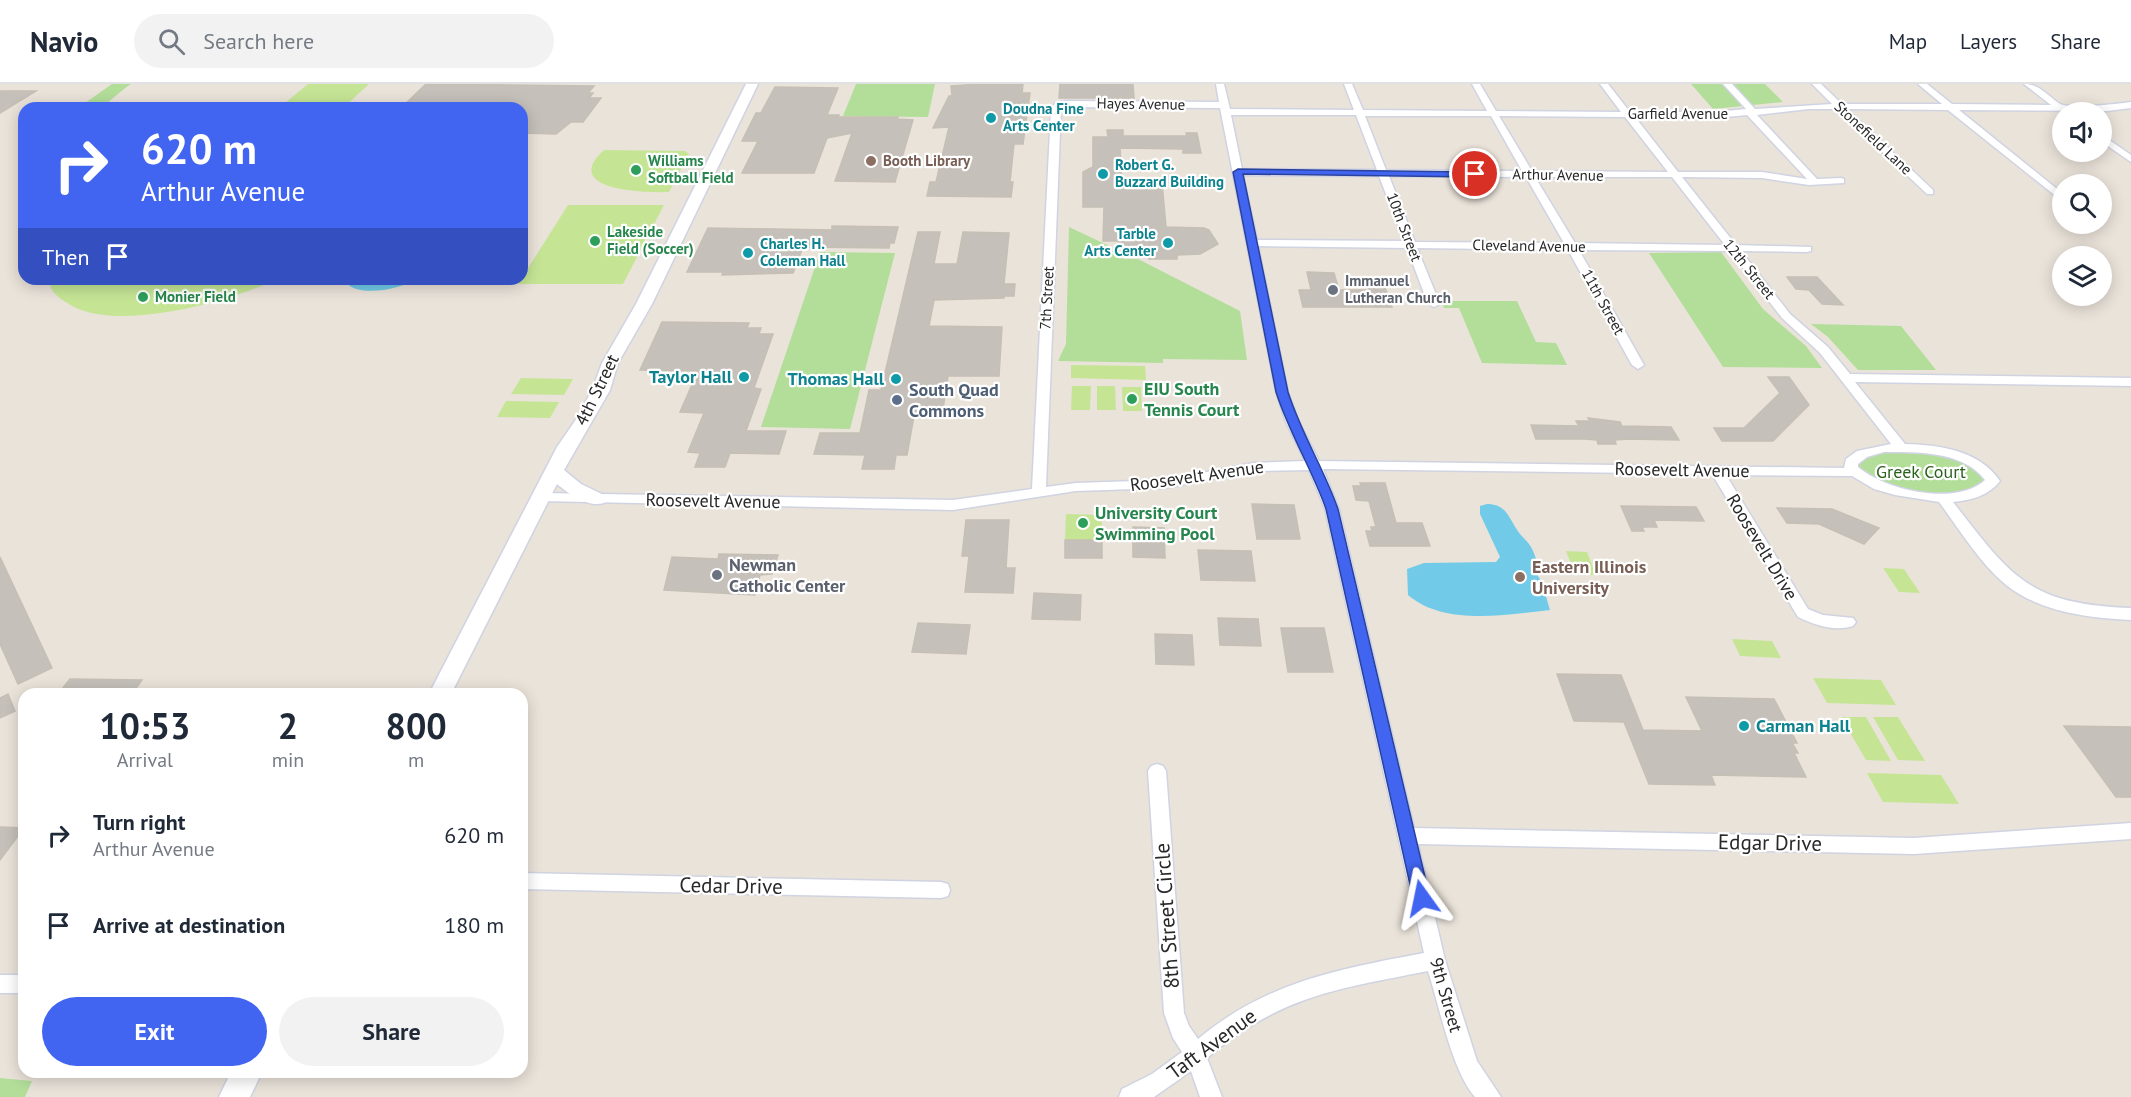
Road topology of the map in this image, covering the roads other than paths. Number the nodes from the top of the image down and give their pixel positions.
1 (752, 84) edge
2 (1220, 84) edge
3 (1348, 84) edge
4 (1476, 84) edge
5 (1604, 84) edge
6 (1727, 84) edge
7 (1815, 84) edge
8 (1922, 84) edge
9 (2028, 84) edge
10 (2052, 102) edge
11 (1058, 105) joint
12 (2131, 105) edge
13 (1838, 106) junction
14 (1951, 107) junction
15 (2112, 107) edge
16 (1225, 108) junction
17 (2052, 110) edge
18 (1359, 112) junction
19 (1493, 113) junction
20 (1752, 113) junction
21 (1628, 114) junction
22 (2112, 145) edge
23 (2131, 159) edge
24 (1238, 172) junction
25 (1383, 173) junction
26 (1529, 175) junction
27 (1676, 176) junction
28 (1841, 181) dead end
29 (1815, 182) junction
30 (2052, 190) edge
31 (1930, 192) dead end
32 (1252, 243) junction
33 (1411, 244) junction
34 (1572, 247) junction
35 (1731, 248) junction
36 (1807, 249) dead end
37 (1434, 304) dead end
38 (1638, 364) dead end
39 (1848, 378) junction
40 (2131, 382) edge
41 (1901, 448) junction
42 (1314, 465) junction
43 (1716, 470) junction
44 (554, 472) junction
45 (1854, 472) junction
46 (1039, 491) junction
47 (541, 497) junction
48 (1943, 498) junction
49 (597, 499) junction
50 (2131, 614) edge
51 (1848, 622) dead end
52 (443, 688) edge
53 (1157, 771) dead end
54 (2131, 831) edge
55 (1408, 836) junction
56 (528, 881) edge
57 (940, 890) dead end
58 (1435, 960) junction
59 (0, 984) edge
60 (18, 984) edge
61 (1196, 1055) junction
62 (244, 1078) edge
63 (234, 1097) edge
64 (1130, 1097) edge
65 (1211, 1097) edge
66 (1490, 1097) edge

1 - 44 street, 4th Street
2 - 16 street, 9th Street
3 - 18 street, 10th Street
4 - 19 street, 11th Street
5 - 21 street, 12th Street
6 - 20 street
7 - 13 street, Stonefield Lane
8 - 14 street
9 - 10 street
11 - 16 street, Hayes Avenue
11 - 46 street, 7th Street
12 - 15 street, Garfield Avenue
13 - 14 street, Garfield Avenue
13 - 20 street, Garfield Avenue
13 - 31 street, Stonefield Lane
14 - 17 street, Garfield Avenue
14 - 30 street
16 - 18 street, Garfield Avenue
16 - 24 street, 9th Street
18 - 19 street, Garfield Avenue
18 - 25 street, 10th Street
19 - 21 street, Garfield Avenue
19 - 26 street, 11th Street
20 - 21 street, Garfield Avenue
20 - 29 street
21 - 27 street, 12th Street
22 - 23 street
24 - 25 street, Arthur Avenue
24 - 32 street, 9th Street
25 - 26 street, Arthur Avenue
25 - 33 street, 10th Street
26 - 27 street, Arthur Avenue
26 - 34 street, 11th Street
27 - 29 street, Arthur Avenue
27 - 35 street, 12th Street
28 - 29 street, Arthur Avenue
32 - 33 street, Cleveland Avenue
32 - 42 street, 9th Street
33 - 34 street, Cleveland Avenue
33 - 37 street, 10th Street
34 - 35 street, Cleveland Avenue
34 - 38 street, 11th Street
35 - 36 street, Cleveland Avenue
35 - 39 street, 12th Street
39 - 40 street
39 - 41 street, 12th Street
41 - 45 street
41 - 48 street
42 - 43 street, Roosevelt Avenue
42 - 46 street, Roosevelt Avenue
42 - 55 street, 9th Street
43 - 45 street, Roosevelt Avenue
43 - 51 street, Roosevelt Drive
44 - 47 street, 4th Street
44 - 49 street
45 - 48 street
46 - 49 street, Roosevelt Avenue
47 - 49 street, Roosevelt Avenue
47 - 52 street, 4th Street
48 - 50 street
53 - 61 street, 8th Street Circle
54 - 55 street, Edgar Drive
55 - 58 street, 9th Street
56 - 57 street, Cedar Drive
58 - 61 street, Taft Avenue
58 - 66 street, 9th Street
59 - 60 street
61 - 64 street, Taft Avenue
61 - 65 street, 8th Street Circle
62 - 63 street

